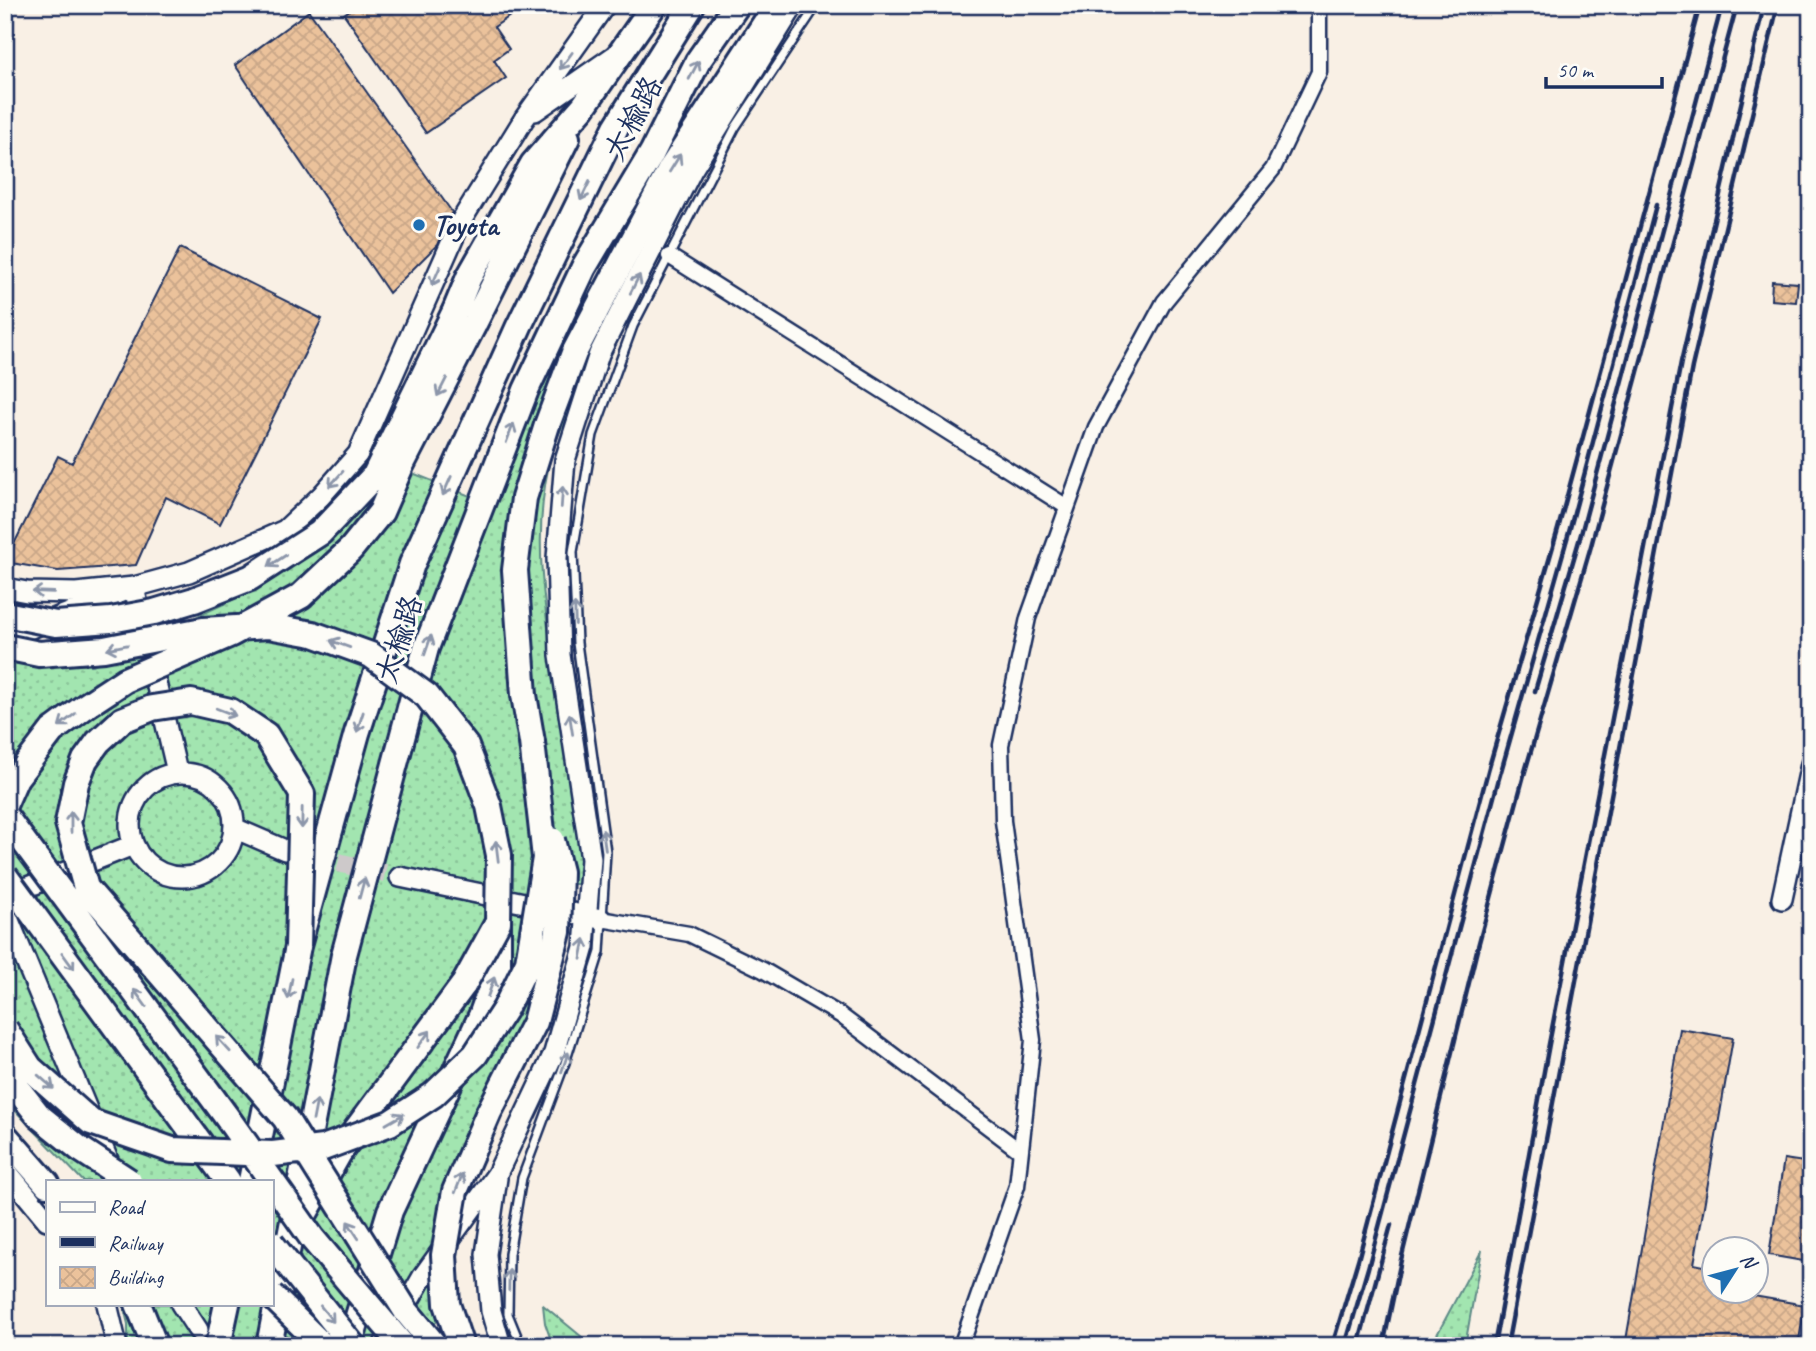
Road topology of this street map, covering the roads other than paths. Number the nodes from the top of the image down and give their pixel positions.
1 (606, 5) edge
2 (654, 5) edge
3 (692, 5) edge
4 (737, 5) edge
5 (777, 5) edge
6 (794, 5) edge
7 (817, 5) edge
8 (1319, 5) edge
9 (623, 49) junction
10 (524, 119) junction
11 (669, 256) junction
12 (464, 319) junction
13 (1068, 507) junction
14 (134, 587) junction
15 (5, 588) edge
16 (5, 614) edge
17 (5, 641) edge
18 (5, 647) edge
19 (1811, 764) edge
20 (177, 772) junction
21 (535, 774) junction
22 (5, 803) edge
23 (5, 816) edge
24 (234, 828) junction
25 (133, 845) junction
26 (285, 850) dead end
27 (5, 876) edge
28 (400, 877) tunnel mouth
29 (5, 896) edge
30 (1782, 899) dead end
31 (5, 911) edge
32 (595, 918) junction
33 (498, 922) junction
34 (299, 946) junction
35 (5, 1029) edge
36 (5, 1073) edge
37 (5, 1136) edge
38 (1020, 1151) junction
39 (5, 1169) edge
40 (497, 1174) junction
41 (117, 1180) edge
42 (127, 1180) edge
43 (227, 1180) edge
44 (251, 1180) edge
45 (271, 1180) edge
46 (46, 1183) edge
47 (273, 1183) edge
48 (46, 1219) edge
49 (281, 1241) edge
50 (273, 1297) edge
51 (107, 1306) edge
52 (139, 1306) edge
53 (182, 1306) edge
54 (227, 1306) edge
55 (198, 1330) dead end
56 (117, 1346) edge
57 (155, 1346) edge
58 (218, 1346) edge
59 (269, 1346) edge
60 (323, 1346) edge
61 (351, 1346) edge
62 (383, 1346) edge
63 (403, 1346) edge
64 (435, 1346) edge
65 (461, 1346) edge
66 (501, 1346) edge
67 (521, 1346) edge
68 (961, 1346) edge

1 -> 10 main road
2 - 9 highway
3 -> 34 highway, 太榆路
49 -> 4 highway, 太榆路
21 -> 5 highway, bridge
32 -> 6 main road
7 - 11 lane
8 - 13 street
9 - 10 main road
9 - 12 highway
10 -> 14 main road
11 - 13 street
32 -> 11 lane
12 -> 16 highway, bridge
12 -> 22 highway, bridge
13 - 38 street
14 -> 15 main road
14 - 17 main road
14 - 20 main road
33 -> 18 highway, bridge
19 - 30 main road
20 - 24 main road
20 - 25 main road
35 -> 21 highway, bridge
65 -> 21 highway, bridge
45 -> 23 highway, bridge
24 - 25 main road
24 - 26 main road
25 - 29 main road
27 -> 43 highway, bridge
28 - 32 main road
31 - 41 main road
32 - 38 street
40 -> 32 main road
67 -> 32 lane
49 -> 33 highway, bridge
61 -> 33 highway
34 -> 44 highway, 太榆路
64 -> 34 highway, bridge
36 - 42 highway, bridge
37 - 46 highway
38 - 68 street
39 - 48 main road
40 - 62 main road
40 - 66 main road
63 -> 47 highway, bridge
49 - 59 highway, 太榆路
49 -> 61 highway, bridge
50 - 60 highway, bridge
51 - 56 main road
52 - 57 highway
53 - 55 main road
54 - 58 highway

